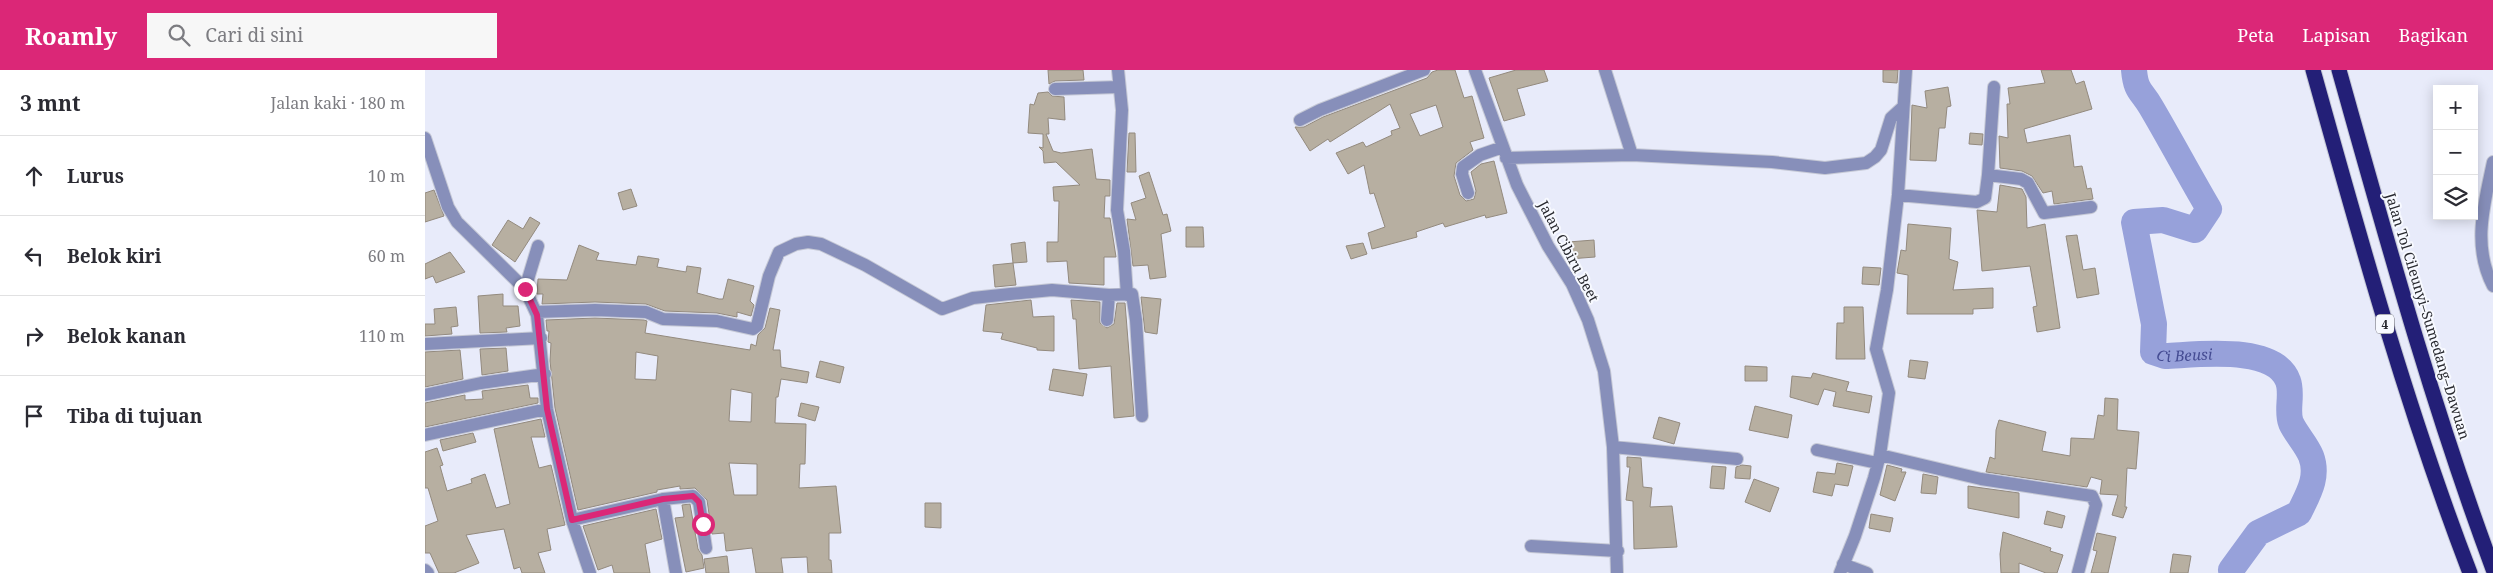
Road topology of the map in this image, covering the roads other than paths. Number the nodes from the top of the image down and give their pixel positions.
1 (1118, 70) edge
2 (1424, 70) edge
3 (1475, 70) edge
4 (1605, 70) edge
5 (1906, 70) edge
6 (2313, 70) edge
7 (2339, 70) edge
8 (1119, 87) junction
9 (1994, 87) dead end
10 (1055, 89) dead end
11 (1902, 108) junction
12 (1300, 120) dead end
13 (425, 138) edge
14 (1504, 152) junction
15 (1632, 155) junction
16 (2493, 162) edge
17 (1988, 175) junction
18 (1469, 193) dead end
19 (1898, 195) junction
20 (2091, 207) dead end
21 (538, 246) dead end
22 (2493, 286) edge
23 (525, 289) junction
24 (1109, 295) junction
25 (1127, 295) junction
26 (536, 312) junction
27 (1107, 320) dead end
28 (541, 338) junction
29 (425, 344) edge
30 (545, 374) junction
31 (425, 395) edge
32 (547, 409) junction
33 (1142, 416) dead end
34 (425, 435) edge
35 (1613, 447) junction
36 (1817, 450) dead end
37 (1737, 459) dead end
38 (1879, 459) junction
39 (663, 499) junction
40 (572, 520) junction
41 (1531, 546) dead end
42 (706, 548) dead end
43 (1618, 551) junction
44 (2493, 568) edge
45 (1842, 569) edge
46 (425, 570) edge
47 (428, 573) edge
48 (590, 573) edge
49 (676, 573) edge
50 (1617, 573) edge
51 (1867, 573) edge
52 (2077, 573) edge
53 (2469, 573) edge

1 - 8 street
2 - 12 street
3 - 14 street, Jalan Cibiru Beet
4 - 15 street
5 - 11 street
6 - 53 highway, 4
7 - 44 highway, Jalan Tol Cileunyi–Sumedang–Dawuan / 4
8 - 10 street
8 - 25 street
9 - 17 street
11 - 15 street
11 - 19 street
13 - 23 street
14 - 15 street
14 - 18 street
14 - 35 street, Jalan Cibiru Beet
16 - 22 street
17 - 19 street
17 - 20 street
19 - 38 street
21 - 23 street
23 - 26 street
24 - 25 street
24 - 26 street
24 - 27 street
25 - 33 street
26 - 28 street
28 - 29 street
28 - 30 street
30 - 31 street
30 - 32 street
32 - 34 street
32 - 40 street
35 - 37 street
35 - 43 street, Jalan Cibiru Beet
36 - 38 street
38 - 45 street
38 - 52 street
39 - 40 street
39 - 42 street
39 - 49 street
40 - 48 street
41 - 43 street
43 - 50 street, Jalan Cibiru Beet
45 - 51 street
46 - 47 street

